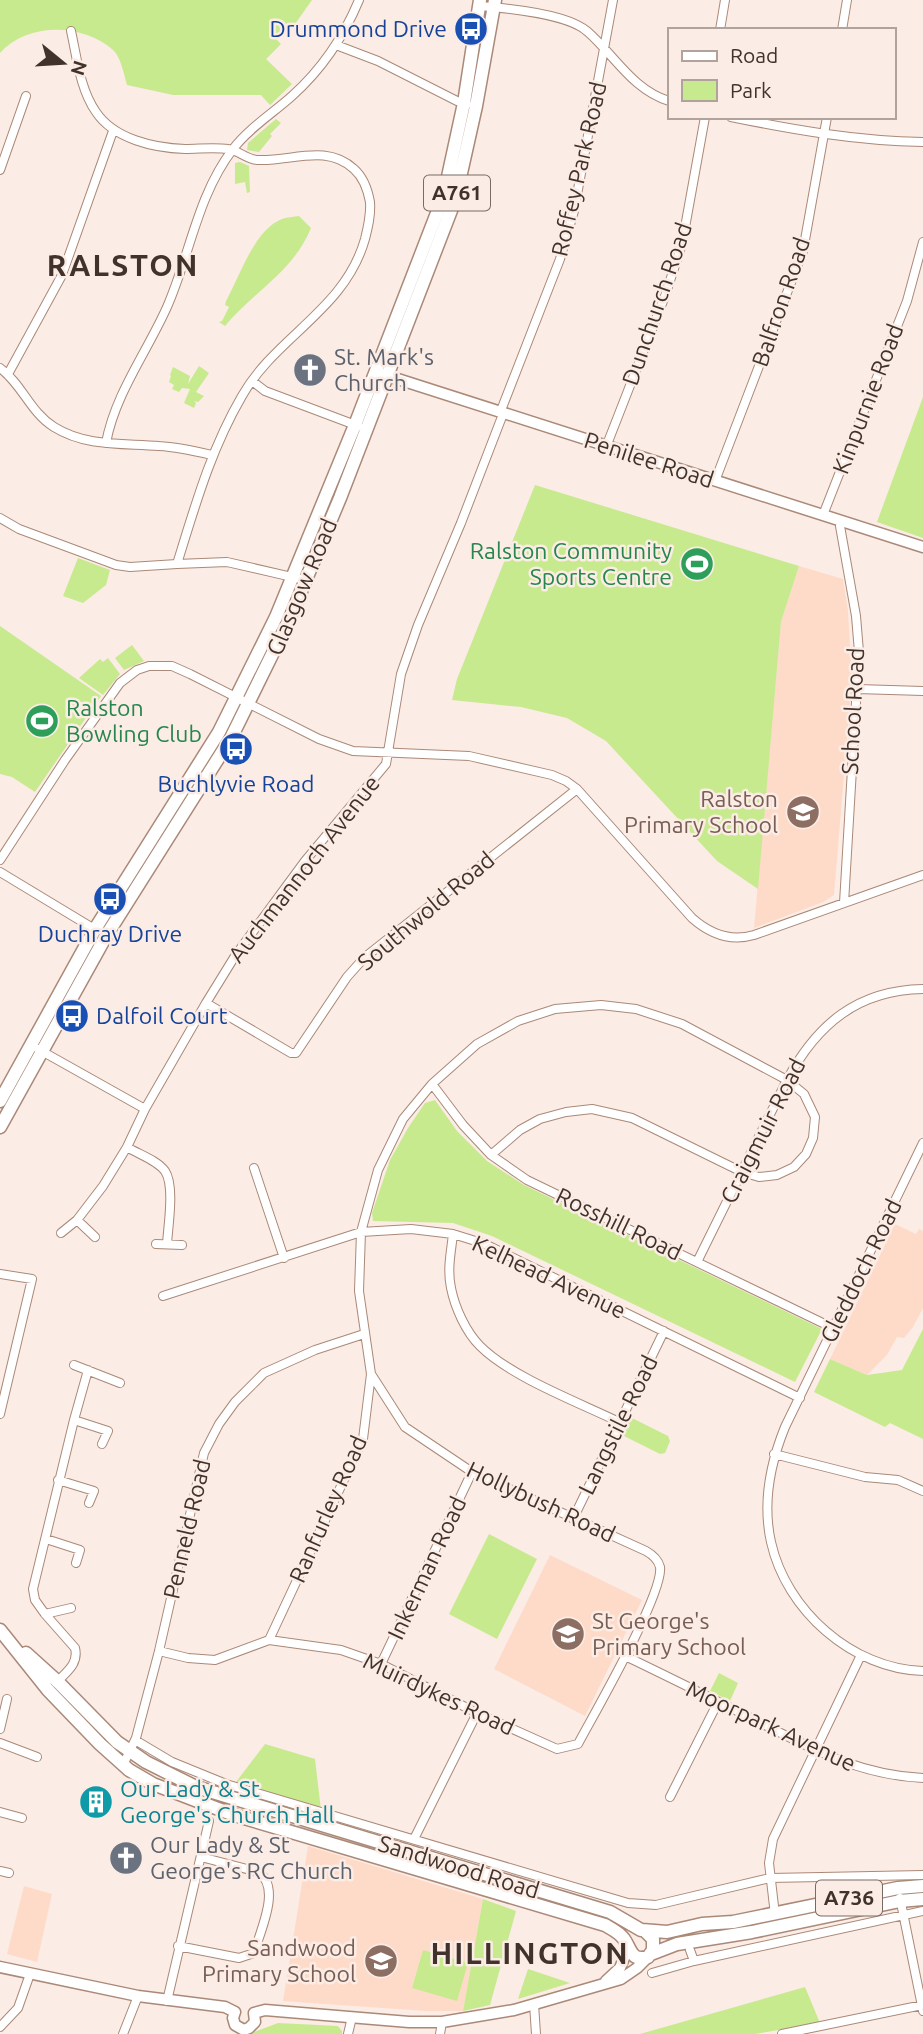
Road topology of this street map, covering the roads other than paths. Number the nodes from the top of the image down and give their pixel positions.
1 (359, 0) edge
2 (613, 0) edge
3 (725, 0) edge
4 (847, 0) edge
5 (480, 3) edge
6 (494, 4) edge
7 (720, 28) edge
8 (842, 28) edge
9 (71, 31) dead end
10 (336, 45) junction
11 (605, 50) junction
12 (26, 96) dead end
13 (668, 101) edge
14 (470, 104) junction
15 (705, 119) edge
16 (742, 119) edge
17 (827, 119) edge
18 (113, 131) junction
19 (824, 134) junction
20 (923, 142) edge
21 (233, 149) junction
22 (0, 170) edge
23 (923, 242) edge
24 (0, 368) edge
25 (8, 374) junction
26 (382, 374) junction
27 (252, 382) junction
28 (501, 414) junction
29 (361, 427) junction
30 (106, 443) junction
31 (606, 447) junction
32 (212, 454) junction
33 (715, 481) junction
34 (823, 515) junction
35 (0, 518) edge
36 (842, 521) junction
37 (923, 547) edge
38 (177, 564) junction
39 (299, 579) junction
40 (857, 690) junction
41 (923, 691) edge
42 (244, 700) junction
43 (388, 755) junction
44 (577, 789) junction
45 (0, 860) edge
46 (0, 872) edge
47 (923, 875) edge
48 (844, 903) junction
49 (101, 933) junction
50 (923, 989) edge
51 (206, 1003) junction
52 (37, 1049) junction
53 (787, 1080) junction
54 (432, 1084) junction
55 (0, 1101) edge
56 (145, 1109) junction
57 (0, 1127) edge
58 (923, 1143) edge
59 (127, 1147) junction
60 (491, 1155) junction
61 (919, 1162) edge
62 (254, 1168) dead end
63 (742, 1172) junction
64 (77, 1220) junction
65 (361, 1232) junction
66 (61, 1233) dead end
67 (453, 1234) junction
68 (94, 1237) dead end
69 (156, 1244) dead end
70 (167, 1244) junction
71 (182, 1245) dead end
72 (284, 1258) junction
73 (697, 1262) junction
74 (0, 1273) edge
75 (163, 1296) dead end
76 (834, 1328) junction
77 (664, 1331) junction
78 (364, 1334) junction
79 (74, 1364) dead end
80 (88, 1370) junction
81 (371, 1374) junction
82 (120, 1382) dead end
83 (800, 1398) junction
84 (0, 1414) edge
85 (74, 1420) junction
86 (619, 1422) junction
87 (102, 1444) dead end
88 (774, 1454) junction
89 (472, 1472) junction
90 (58, 1480) junction
91 (923, 1491) edge
92 (89, 1503) dead end
93 (573, 1519) junction
94 (46, 1539) junction
95 (76, 1563) dead end
96 (71, 1608) dead end
97 (45, 1614) junction
98 (0, 1630) edge
99 (269, 1640) junction
100 (159, 1651) junction
101 (861, 1655) junction
102 (625, 1656) junction
103 (381, 1664) junction
104 (923, 1671) edge
105 (53, 1685) junction
106 (7, 1699) dead end
107 (718, 1702) junction
108 (477, 1713) junction
109 (0, 1729) edge
110 (0, 1743) edge
111 (132, 1746) junction
112 (815, 1750) junction
113 (37, 1757) dead end
114 (122, 1765) junction
115 (923, 1778) edge
116 (670, 1797) dead end
117 (0, 1812) edge
118 (22, 1818) dead end
119 (209, 1821) dead end
120 (414, 1839) junction
121 (201, 1857) junction
122 (923, 1875) edge
123 (770, 1878) junction
124 (923, 1886) edge
125 (899, 1894) junction
126 (923, 1899) edge
127 (923, 1911) edge
128 (775, 1912) junction
129 (902, 1917) junction
130 (777, 1927) junction
131 (643, 1930) junction
132 (627, 1945) junction
133 (178, 1946) junction
134 (690, 1950) dead end
135 (649, 1956) junction
136 (694, 1961) junction
137 (0, 1967) edge
138 (652, 1973) dead end
139 (30, 1974) junction
140 (604, 1983) junction
141 (138, 1996) junction
142 (167, 2001) junction
143 (534, 2004) junction
144 (922, 2007) edge
145 (235, 2012) junction
146 (254, 2013) junction
147 (352, 2017) junction
148 (442, 2022) junction
149 (0, 2027) edge
150 (233, 2029) edge
151 (251, 2031) edge
152 (123, 2034) edge
153 (348, 2034) edge
154 (440, 2034) edge
155 (536, 2034) edge
156 (782, 2034) edge

1 - 10 street
2 - 11 street, Roffey Park Road
3 - 7 street
4 - 8 street
5 - 6 street
5 - 14 main road, Glasgow Road / A761
6 - 11 street
6 - 14 main road, Glasgow Road / A761
9 - 18 street
10 - 14 street
10 - 21 street
11 - 13 street
11 - 28 street, Roffey Park Road
12 - 22 street
14 - 26 main road, Glasgow Road / A761
15 - 31 street, Dunchurch Road
16 - 19 street
17 - 19 street, Balfron Road
18 - 21 street
18 - 25 street
19 - 20 street
19 - 33 street, Balfron Road
21 - 27 street
21 - 30 street
23 - 34 street, Kinpurnie Road
24 - 25 street
25 - 30 street
26 - 28 street, Penilee Road
26 - 29 main road, Glasgow Road / A761
27 - 29 street
27 - 32 street
28 - 31 street, Penilee Road
28 - 43 street, Auchmannoch Avenue
29 - 39 main road, Glasgow Road / A761
30 - 32 street
31 - 33 street, Penilee Road
32 - 38 street
33 - 34 street, Penilee Road
34 - 36 street, Penilee Road
35 - 38 street
36 - 37 street, Penilee Road
36 - 40 street, School Road
38 - 39 street
39 - 42 main road, Glasgow Road / A761
40 - 41 street
40 - 48 street, School Road
42 - 43 street
42 - 45 street
42 - 49 main road, Glasgow Road / A761
43 - 44 street
43 - 51 street, Auchmannoch Avenue
44 - 48 street
44 - 51 street, Southwold Road
46 - 49 street
47 - 48 street
49 - 52 main road, Glasgow Road / A761
50 - 53 street, Craigmuir Road
51 - 56 street, Auchmannoch Avenue
52 - 55 main road, Glasgow Road / A761
52 - 56 street
52 - 57 main road, Glasgow Road / A761
53 - 54 street, Hollybush Road
53 - 63 street, Craigmuir Road
53 - 63 street
54 - 60 street, Rosshill Road
54 - 65 street, Hollybush Road
56 - 59 street, Auchmannoch Avenue
58 - 61 street, Gleddoch Road
59 - 64 street, Auchmannoch Avenue
59 - 70 street
60 - 63 street
60 - 73 street, Rosshill Road
61 - 76 street, Gleddoch Road
62 - 72 street
63 - 73 street, Craigmuir Road
64 - 66 street, Auchmannoch Avenue
64 - 68 street
65 - 67 street, Kelhead Avenue
65 - 72 street, Kelhead Avenue
65 - 78 street, Hollybush Road
67 - 77 street, Kelhead Avenue
67 - 86 street
69 - 70 street
70 - 71 street
72 - 75 street, Kelhead Avenue
73 - 76 street, Rosshill Road
74 - 84 street
76 - 83 street, Gleddoch Road
77 - 83 street, Kelhead Avenue
77 - 86 street, Langstile Road
78 - 81 street, Hollybush Road
78 - 100 street, Penneld Road
79 - 80 street
80 - 82 street
80 - 85 street
81 - 89 street, Hollybush Road
81 - 99 street, Ranfurley Road
83 - 88 street, Gleddoch Road
85 - 87 street
85 - 90 street
86 - 93 street, Langstile Road
88 - 91 street
88 - 101 street, Gleddoch Road
89 - 93 street, Hollybush Road
89 - 103 street, Inkerman Road
90 - 92 street
90 - 94 street
93 - 102 street, Hollybush Road
94 - 95 street
94 - 97 street
96 - 97 street
97 - 105 street
98 - 105 main road, Sandwood Road
99 - 100 street, Muirdykes Road
99 - 103 street, Muirdykes Road
100 - 111 street, Penneld Road
101 - 104 street, Gleddoch Road
101 - 112 street
102 - 107 street, Moorpark Avenue
102 - 108 street, Muirdykes Road
103 - 108 street, Muirdykes Road
105 - 111 main road, Sandwood Road
105 - 114 main road, Sandwood Road
106 - 109 street
107 - 112 street, Moorpark Avenue
107 - 116 street
108 - 120 street
110 - 113 street
111 - 114 street, Penneld Road
111 - 120 street, Sandwood Road
111 - 131 main road, Sandwood Road
112 - 115 street, Moorpark Avenue
112 - 123 street
114 - 132 main road, Sandwood Road
117 - 118 street
119 - 121 street
120 - 123 street, Sandwood Road
121 - 133 street
121 - 133 street
122 - 123 street, Sandwood Road
123 - 128 street
124 - 125 main road, A736
125 - 126 main road, A736
125 - 128 main road, A736
125 - 129 street
125 - 130 main road, A736
127 - 129 street
128 - 130 street
128 - 131 main road, A736
129 - 136 street
129 - 144 street
130 - 135 main road, A736
131 - 132 main road
131 - 135 main road
132 - 135 main road
132 - 140 street
133 - 142 street
134 - 136 street
135 - 140 street
136 - 138 street
137 - 139 street
139 - 141 street
139 - 149 street
140 - 143 street
141 - 142 street
141 - 152 street
142 - 145 street
143 - 148 street
143 - 155 street
144 - 156 street
145 - 146 street
145 - 150 street
146 - 147 street
146 - 151 street
147 - 148 street
147 - 153 street
148 - 154 street
150 - 151 street

